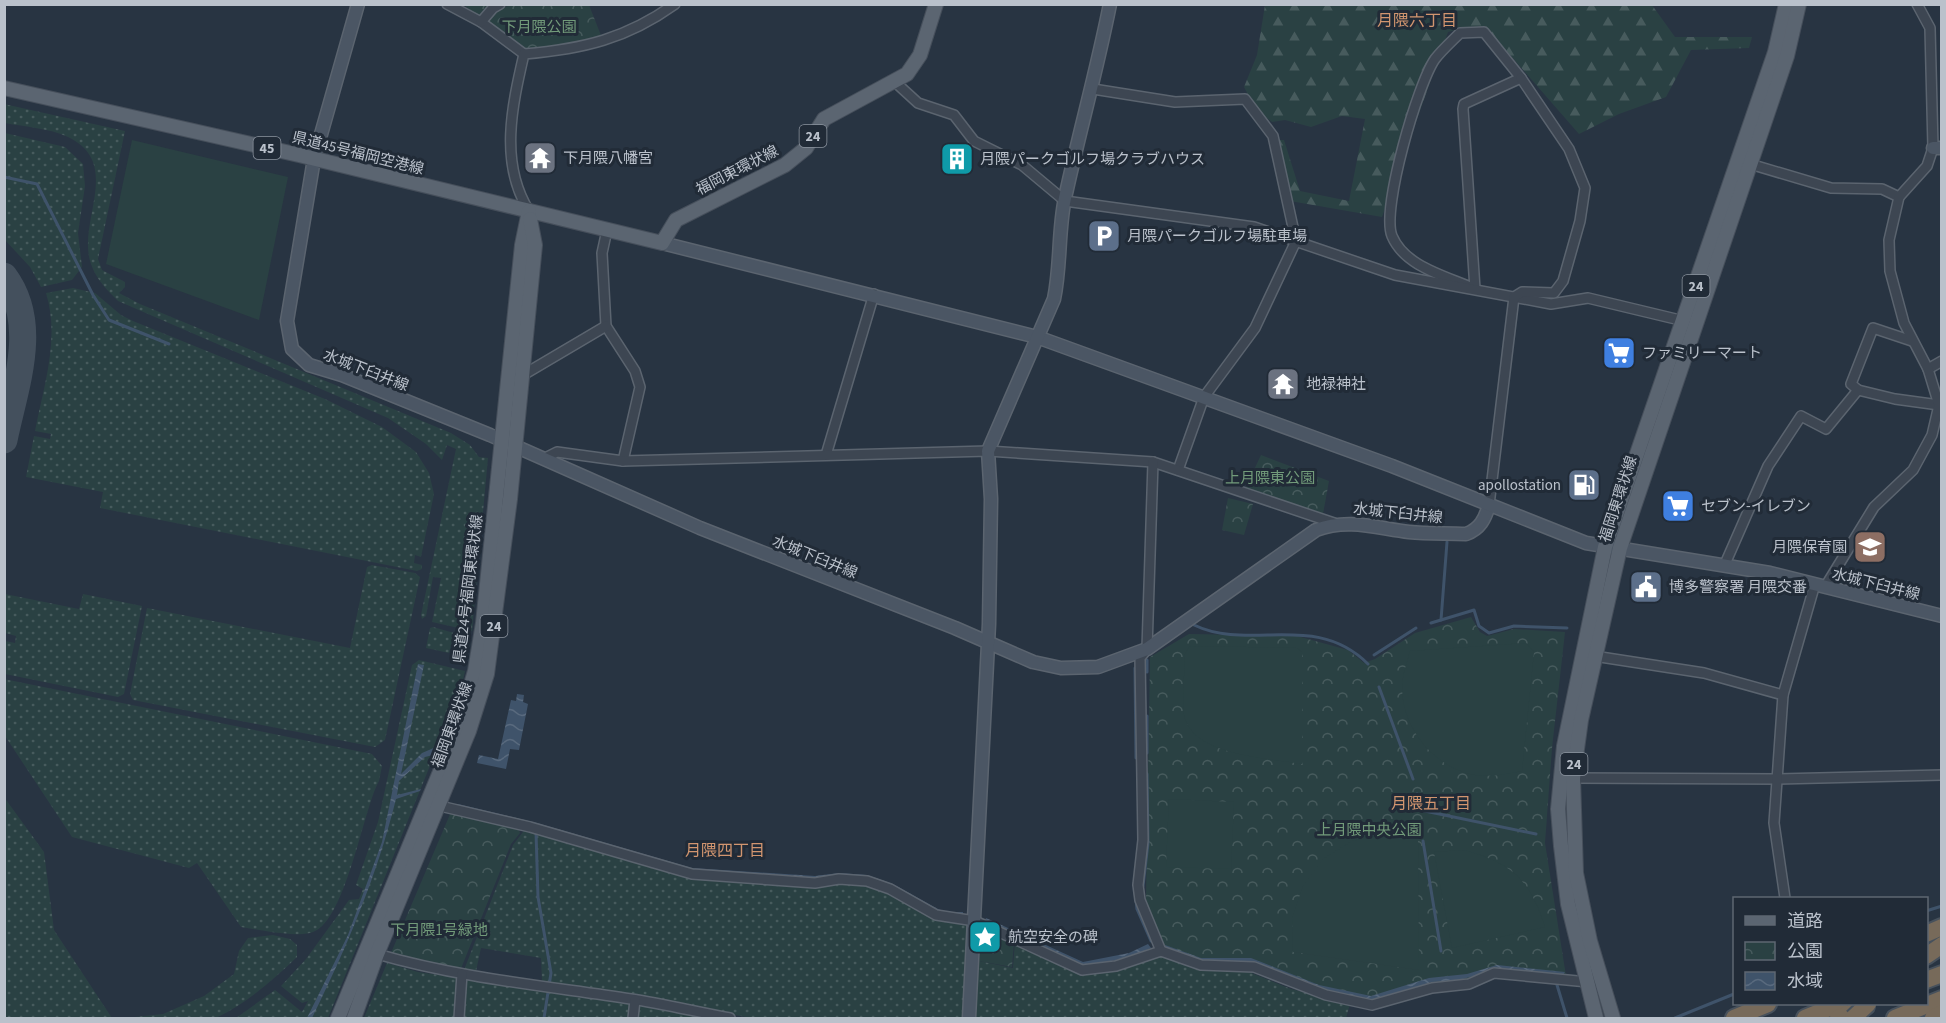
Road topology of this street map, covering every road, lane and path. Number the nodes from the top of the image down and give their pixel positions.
1 (358, 4) edge
2 (447, 4) edge
3 (500, 4) edge
4 (675, 4) edge
5 (936, 4) edge
6 (1110, 4) edge
7 (1786, 4) edge
8 (1799, 4) edge
9 (1917, 4) edge
10 (481, 22) junction
11 (524, 54) junction
12 (1521, 78) junction
13 (894, 82) junction
14 (4, 88) edge
15 (1093, 89) junction
16 (1937, 148) edge
17 (314, 159) junction
18 (1750, 164) junction
19 (1899, 197) junction
20 (1065, 201) junction
21 (529, 211) junction
22 (607, 230) junction
23 (1296, 241) junction
24 (662, 243) junction
25 (1475, 289) junction
26 (874, 294) junction
27 (1514, 297) junction
28 (1683, 321) junction
29 (606, 326) junction
30 (1037, 337) junction
31 (1912, 341) junction
32 (1941, 361) edge
33 (1928, 369) junction
34 (522, 375) junction
35 (1858, 390) junction
36 (1204, 397) junction
37 (1939, 405) junction
38 (502, 440) junction
39 (515, 447) junction
40 (988, 451) junction
41 (826, 455) junction
42 (543, 459) junction
43 (623, 461) junction
44 (1153, 462) junction
45 (1179, 470) junction
46 (1489, 505) junction
47 (1334, 524) junction
48 (1605, 547) junction
49 (1620, 548) junction
50 (1725, 564) junction
51 (1820, 585) junction
52 (1941, 616) edge
53 (987, 642) junction
54 (1147, 649) junction
55 (1594, 656) junction
56 (1783, 695) junction
57 (1941, 775) edge
58 (1573, 778) junction
59 (1778, 779) junction
60 (440, 806) junction
61 (1785, 897) edge
62 (975, 921) junction
63 (1941, 945) edge
64 (1161, 951) junction
65 (377, 954) junction
66 (1928, 955) edge
67 (462, 974) junction
68 (1588, 982) junction
69 (634, 1000) junction
70 (1768, 1005) edge
71 (1837, 1005) edge
72 (1868, 1005) edge
73 (1869, 1005) edge
74 (1926, 1005) edge
75 (1941, 1013) edge
76 (338, 1018) edge
77 (354, 1018) edge
78 (459, 1018) edge
79 (633, 1018) edge
80 (730, 1018) edge
81 (969, 1018) edge
82 (1596, 1018) edge
83 (1613, 1018) edge
84 (1734, 1018) edge
85 (1805, 1018) edge
86 (1838, 1018) edge
87 (1853, 1018) edge
88 (1895, 1018) edge
89 (1933, 1018) edge

1 - 17 main road, 水城下臼井線
2 - 10 street
3 - 10 street
4 - 11 street
5 - 13 main road, 福岡東環状線 / 24
6 - 15 main road
7 - 28 main road, 福岡東環状線 / 24
8 - 18 main road, 福岡東環状線 / 24
9 - 16 street
10 - 11 street
11 - 21 street, 福岡東環状線
12 - 25 street
12 - 25 street
12 - 27 street
13 - 20 street
13 - 24 main road, 福岡東環状線 / 24
14 - 17 main road, 県道45号福岡空港線 / 45
15 - 20 main road
15 - 23 street
16 - 19 street
17 - 21 main road, 県道45号福岡空港線 / 45
17 - 38 main road, 水城下臼井線
18 - 19 street
18 - 49 main road, 福岡東環状線 / 24
19 - 31 street
20 - 23 street
20 - 30 main road
21 - 22 main road
21 - 34 main road, 福岡東環状線 / 24
21 - 38 main road, 県道24号福岡東環状線 / 24
22 - 24 main road
22 - 29 street
23 - 25 street
23 - 36 street
24 - 26 main road, 水城下臼井線
25 - 27 street
26 - 30 main road, 水城下臼井線
26 - 41 street
27 - 28 street
27 - 46 street
28 - 48 main road, 福岡東環状線 / 24
29 - 34 street
29 - 43 street
30 - 36 main road, 水城下臼井線
30 - 40 main road
31 - 33 street
31 - 35 street
32 - 33 street
33 - 37 street
34 - 39 main road, 福岡東環状線 / 24
35 - 37 street
35 - 50 street
36 - 45 street
36 - 46 main road, 水城下臼井線
37 - 51 street
38 - 39 main road, 水城下臼井線
38 - 76 main road, 県道24号福岡東環状線 / 24
39 - 42 main road, 水城下臼井線
39 - 60 main road, 福岡東環状線 / 24
40 - 41 street
40 - 44 street
40 - 53 main road
41 - 43 street
42 - 43 street
42 - 53 main road, 水城下臼井線
44 - 45 street
44 - 54 street
45 - 47 street
46 - 47 main road, 水城下臼井線
46 - 48 main road, 水城下臼井線
47 - 54 main road, 水城下臼井線
48 - 49 main road, 水城下臼井線
48 - 68 main road, 福岡東環状線 / 24
49 - 50 main road, 水城下臼井線
49 - 55 main road, 福岡東環状線 / 24
50 - 51 main road, 水城下臼井線
51 - 52 main road, 水城下臼井線
51 - 56 street
53 - 54 main road, 水城下臼井線
53 - 62 main road
54 - 64 street
55 - 56 street
55 - 58 main road, 福岡東環状線 / 24
56 - 59 street
57 - 59 street
58 - 59 street
58 - 83 main road, 福岡東環状線 / 24
59 - 61 street
60 - 62 street
60 - 65 main road, 福岡東環状線 / 24
62 - 64 street
62 - 81 main road
63 - 66 highway
64 - 68 street
65 - 67 street
65 - 77 main road, 福岡東環状線 / 24
67 - 69 street
67 - 78 street
68 - 82 main road, 福岡東環状線 / 24
69 - 79 street
69 - 80 street
70 - 84 highway
71 - 85 highway
72 - 86 highway
73 - 87 highway, bridge
74 - 88 highway
75 - 89 highway

